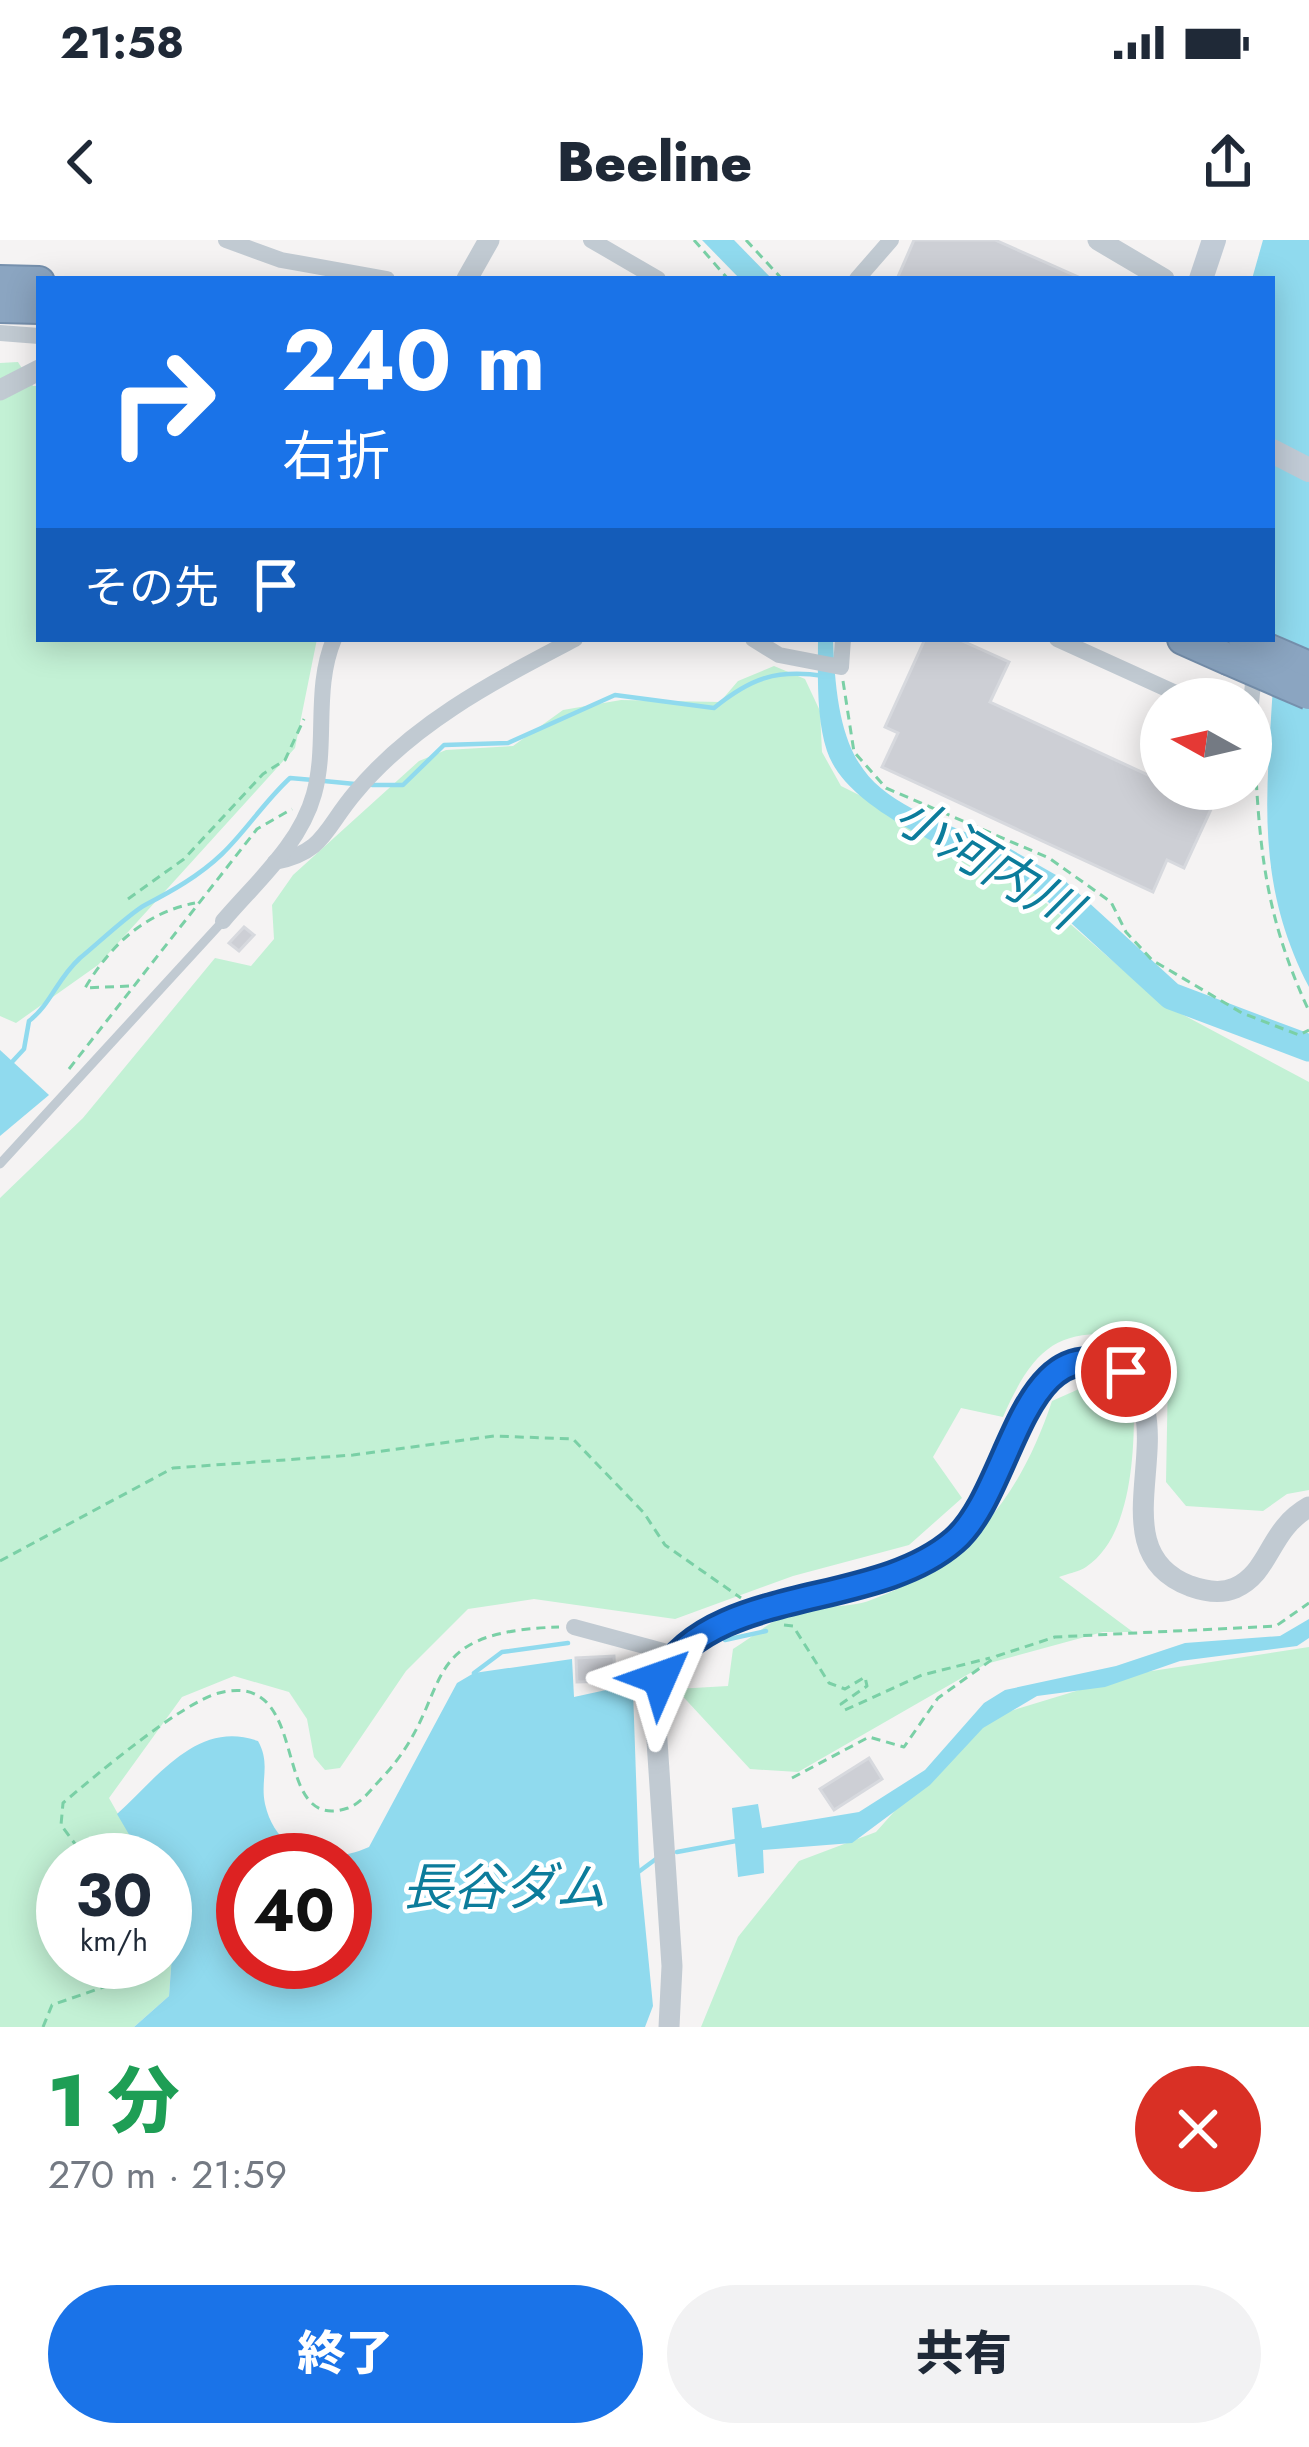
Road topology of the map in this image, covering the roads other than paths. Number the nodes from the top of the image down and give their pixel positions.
1 (226, 240) edge
2 (489, 240) edge
3 (591, 240) edge
4 (891, 240) edge
5 (1098, 240) edge
6 (1214, 240) edge
7 (370, 276) edge
8 (469, 276) edge
9 (653, 276) edge
10 (860, 276) edge
11 (1159, 276) edge
12 (1202, 276) edge
13 (0, 281) edge
14 (36, 282) edge
15 (0, 307) edge
16 (36, 308) edge
17 (0, 334) edge
18 (36, 335) edge
19 (36, 372) edge
20 (0, 390) edge
21 (1275, 453) edge
22 (1309, 470) edge
23 (333, 642) edge
24 (569, 642) edge
25 (758, 642) edge
26 (843, 642) edge
27 (1064, 642) edge
28 (1199, 642) edge
29 (1257, 642) edge
30 (1236, 649) edge
31 (1309, 667) edge
32 (1143, 678) edge
33 (1254, 678) edge
34 (1309, 694) edge
35 (275, 862) junction
36 (223, 921) joint
37 (0, 1164) edge
38 (1309, 1507) edge
39 (574, 1627) road end
40 (678, 1655) junction
41 (669, 2027) edge

1 - 7 street
2 - 8 street
3 - 9 street
4 - 10 street
5 - 11 street
6 - 12 main road
13 - 14 highway
15 - 16 highway
17 - 18 street
19 - 20 street
21 - 22 main road
23 - 35 street
24 - 35 street
25 - 26 street
27 - 32 street
28 - 30 highway
29 - 33 street
30 - 31 highway, bridge
30 - 34 highway, bridge
35 - 36 street
36 - 37 lane
38 - 40 street
39 - 40 street
40 - 41 street

